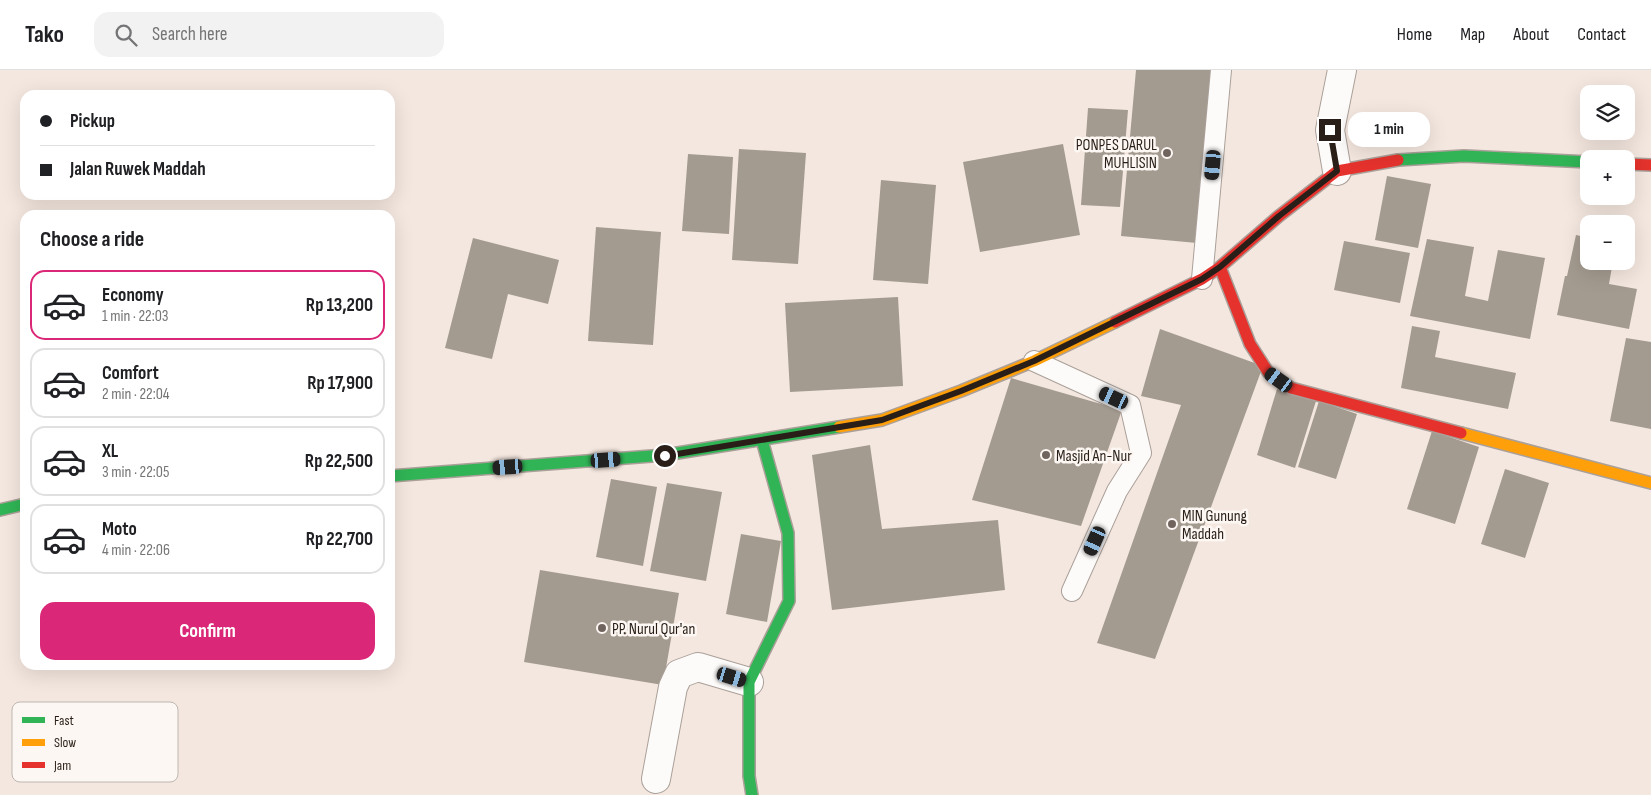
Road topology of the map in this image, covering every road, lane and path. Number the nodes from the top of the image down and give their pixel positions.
1 (1221, 70) edge
2 (1342, 70) edge
3 (1580, 162) edge
4 (1635, 164) edge
5 (1651, 165) edge
6 (1337, 171) junction
7 (1220, 267) junction
8 (1202, 279) junction
9 (1034, 361) junction
10 (762, 440) junction
11 (395, 476) edge
12 (1651, 483) edge
13 (20, 505) edge
14 (0, 510) edge
15 (1072, 591) dead end
16 (749, 682) junction
17 (656, 779) dead end
18 (752, 795) edge

1 - 8 lane
2 - 6 street
3 - 6 street
4 - 5 street
6 - 7 street
7 - 8 street
7 - 12 street
8 - 9 street
9 - 10 street
9 - 15 lane
10 - 11 street
10 - 16 street
13 - 14 street
16 - 17 street
16 - 18 street

